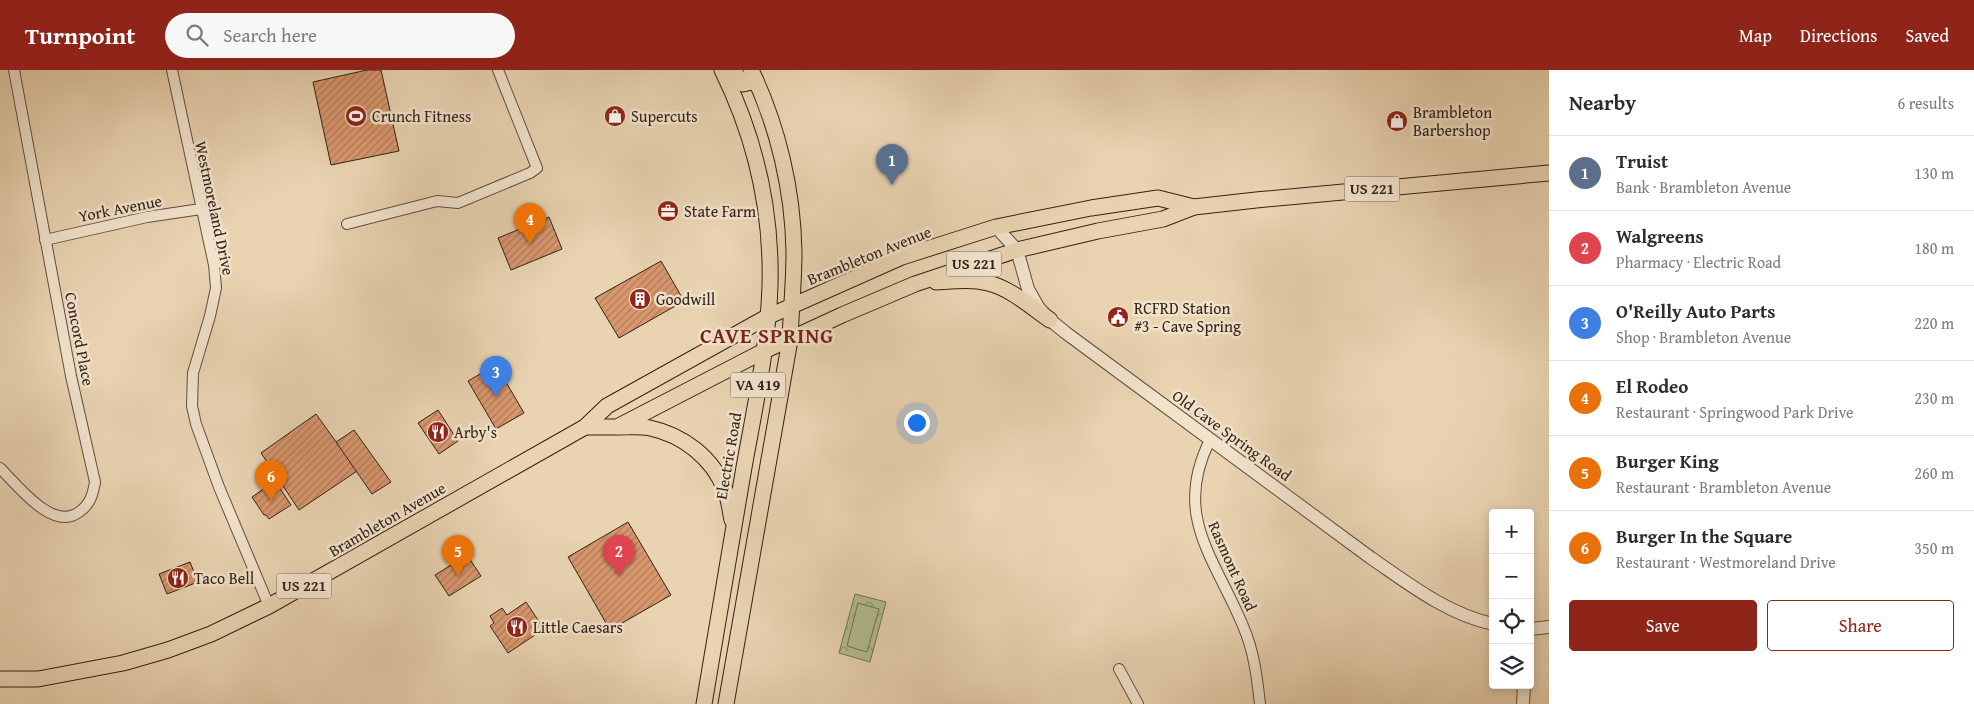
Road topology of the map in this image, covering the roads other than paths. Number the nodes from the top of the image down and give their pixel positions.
1 (14, 70) edge
2 (172, 70) edge
3 (498, 70) edge
4 (722, 70) edge
5 (733, 70) edge
6 (754, 75) edge
7 (1549, 173) edge
8 (1194, 207) junction
9 (201, 209) junction
10 (347, 224) dead end
11 (996, 227) junction
12 (45, 240) junction
13 (1017, 250) junction
14 (915, 284) junction
15 (792, 305) junction
16 (767, 317) junction
17 (1050, 320) junction
18 (790, 340) junction
19 (764, 351) junction
20 (585, 427) junction
21 (617, 427) junction
22 (1210, 440) junction
23 (0, 468) edge
24 (733, 530) junction
25 (269, 606) junction
26 (1489, 623) edge
27 (1549, 626) edge
28 (1534, 628) edge
29 (1119, 669) dead end
30 (0, 679) edge
31 (1524, 689) edge
32 (704, 704) edge
33 (726, 704) edge
34 (1138, 704) edge
35 (1260, 704) edge
36 (1523, 704) edge

1 - 12 street, Concord Place
2 - 9 street, Westmoreland Drive
3 - 10 street
4 - 16 main road, Electric Road / VA 419
5 - 6 main road
6 - 15 main road, VA 419
7 - 8 main road, Brambleton Avenue / US 221
8 - 11 main road, Brambleton Avenue / US 221
8 - 13 main road, Brambleton Avenue / US 221
9 - 12 street, York Avenue
9 - 25 street, Westmoreland Drive
11 - 13 street, Old Cave Spring Road
11 - 15 main road, Brambleton Avenue / US 221
12 - 23 street, Concord Place
13 - 14 main road, Brambleton Avenue / US 221
13 - 17 street, Old Cave Spring Road
14 - 17 main road
14 - 18 main road, Brambleton Avenue / US 221
15 - 16 main road, Brambleton Avenue / US 221
15 - 18 main road, VA 419
16 - 19 main road, Electric Road / VA 419
16 - 20 main road, Brambleton Avenue / US 221
17 - 22 street, Old Cave Spring Road
18 - 19 main road, Brambleton Avenue / US 221
18 - 33 main road, VA 419
19 - 21 main road, Brambleton Avenue / US 221
19 - 24 main road, Electric Road / VA 419
20 - 21 main road, Brambleton Avenue / US 221
20 - 25 main road, Brambleton Avenue / US 221
21 - 24 main road
22 - 26 street, Old Cave Spring Road
22 - 35 street, Rasmont Road
24 - 32 main road, Electric Road / VA 419
25 - 30 main road, Brambleton Avenue / US 221
27 - 28 street
29 - 34 street
31 - 36 street

